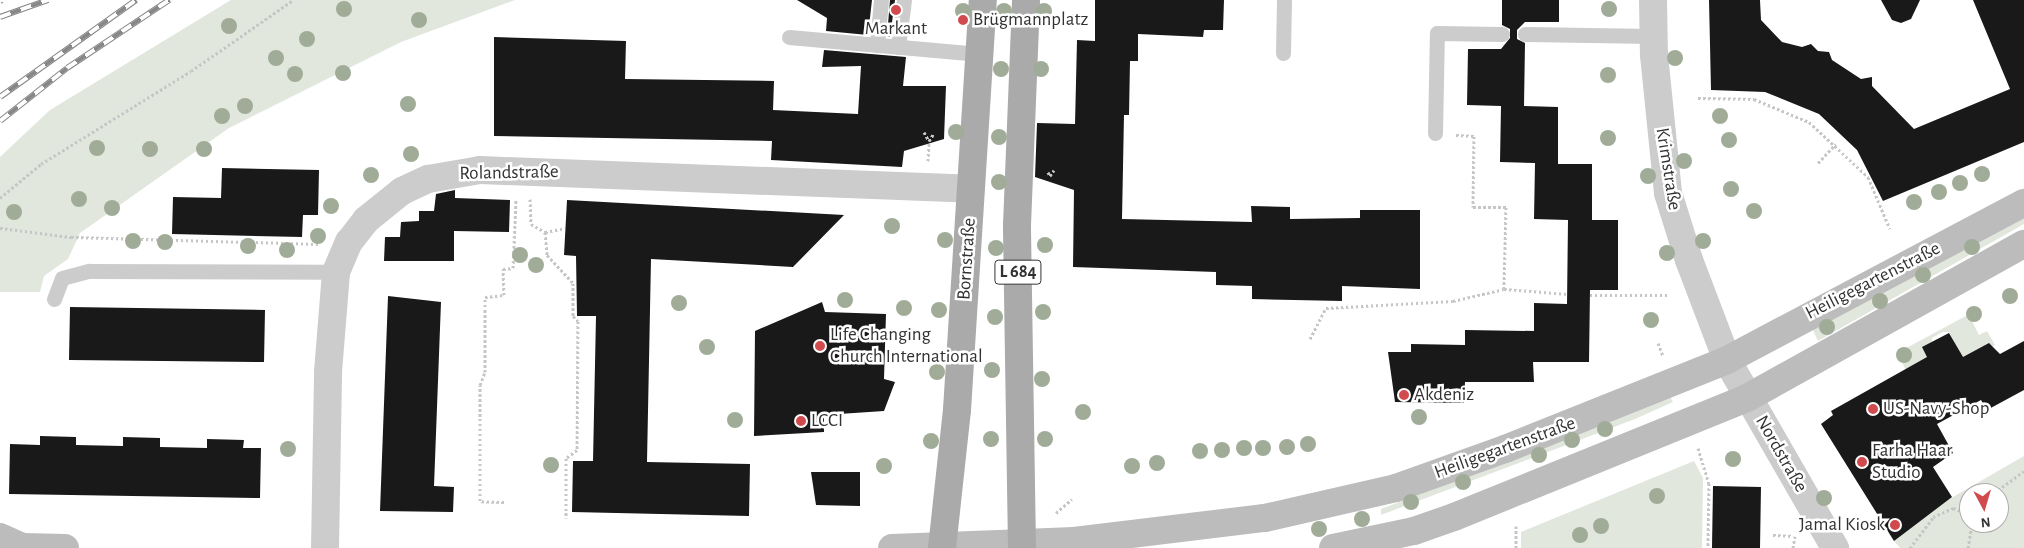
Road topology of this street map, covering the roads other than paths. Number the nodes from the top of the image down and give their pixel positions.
1 (881, 0) edge
2 (904, 0) edge
3 (983, 0) edge
4 (1026, 0) edge
5 (1284, 0) edge
6 (1653, 0) edge
7 (1502, 34) dead end
8 (1525, 34) dead end
9 (1653, 36) junction
10 (789, 37) dead end
11 (877, 45) junction
12 (898, 47) junction
13 (1283, 53) dead end
14 (979, 54) junction
15 (1436, 133) road end
16 (971, 189) junction
17 (2024, 203) edge
18 (2024, 244) edge
19 (336, 272) junction
20 (54, 299) dead end
21 (1727, 360) junction
22 (1747, 398) junction
23 (0, 537) edge
24 (1414, 540) edge
25 (1022, 546) edge
26 (942, 547) edge
27 (65, 548) edge
28 (325, 548) edge
29 (892, 548) edge
30 (1333, 548) edge
31 (1835, 548) edge

1 - 11 lane
2 - 12 lane
3 - 14 main road, Bornstraße / L 684
4 - 25 main road, L 684
5 - 13 lane
6 - 9 street, Krimstraße
7 - 15 lane
8 - 9 lane
9 - 21 street, Krimstraße
10 - 11 lane
11 - 12 lane
12 - 14 lane
14 - 16 main road, Bornstraße / L 684
16 - 19 street, Rolandstraße
16 - 26 main road, Bornstraße / L 684
17 - 21 main road, Heiligegartenstraße
18 - 22 main road, Heiligegartenstraße
19 - 20 lane
19 - 28 street, Rolandstraße
21 - 22 street, Nordstraße
21 - 25 main road, Heiligegartenstraße
22 - 24 main road, Heiligegartenstraße
22 - 31 street, Nordstraße
23 - 27 main road
24 - 30 main road, Heiligegartenstraße
25 - 26 main road, Heiligegartenstraße
26 - 29 main road, Heiligegartenstraße

